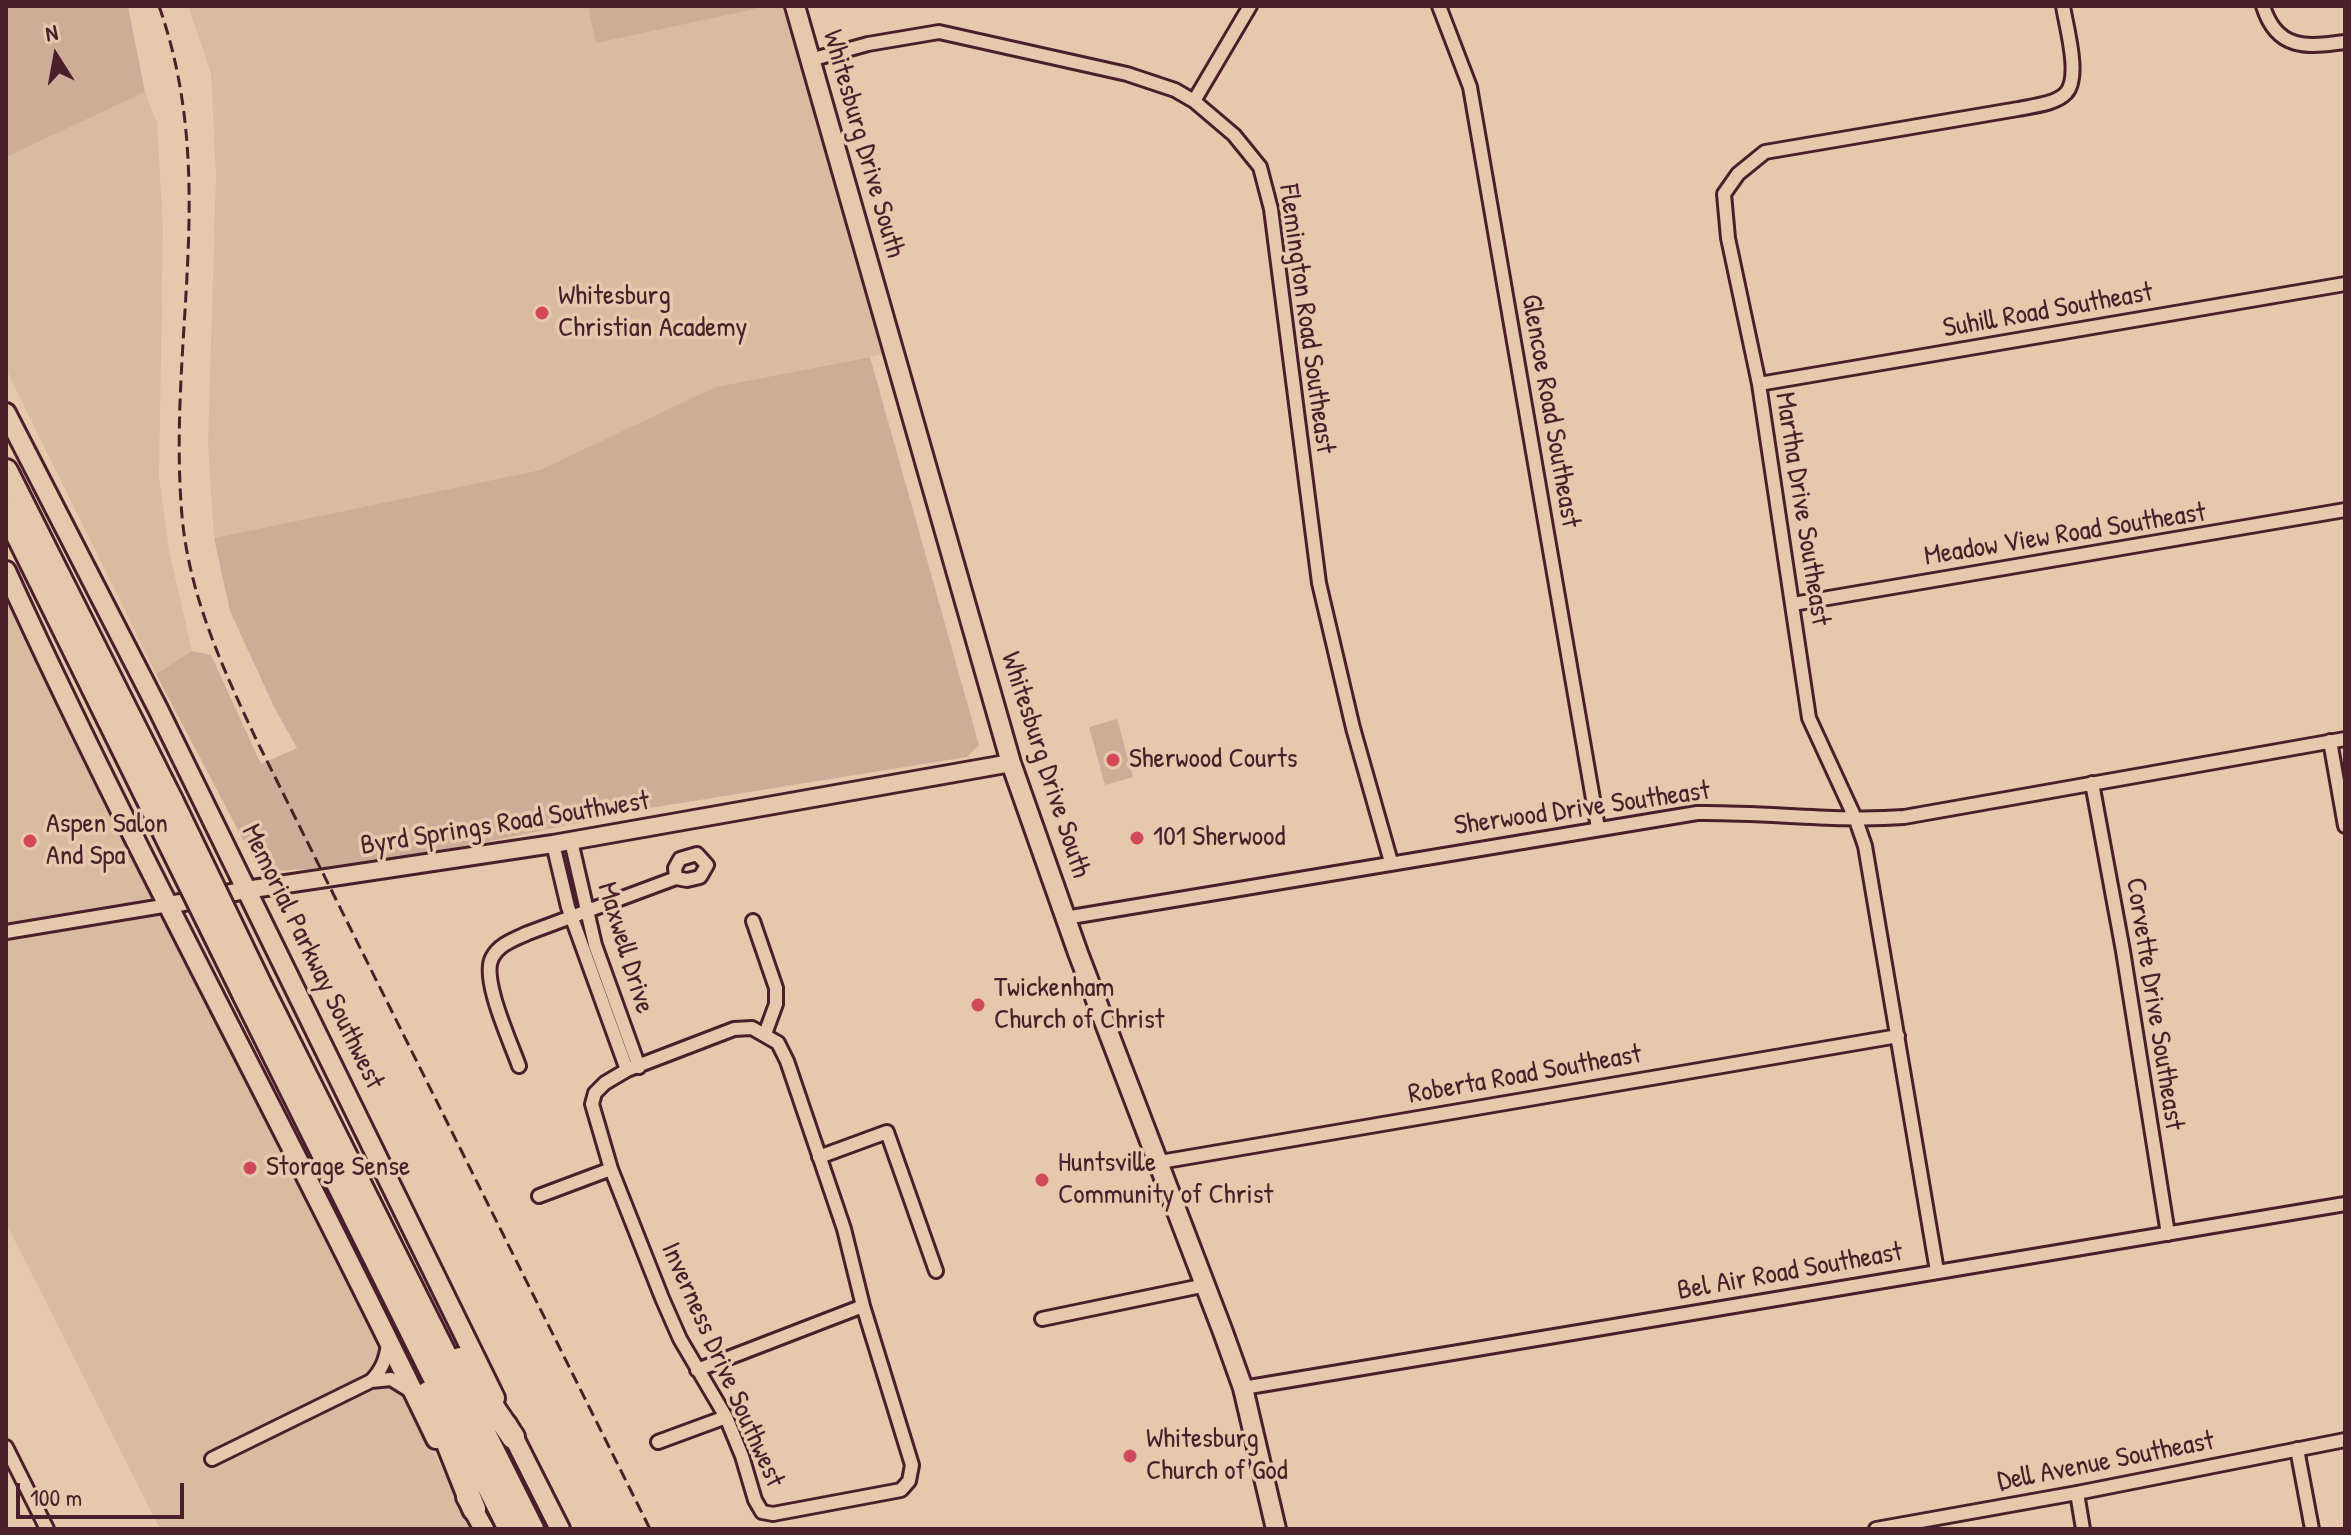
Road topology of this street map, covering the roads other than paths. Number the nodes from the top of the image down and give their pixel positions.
1 (795, 6) edge
2 (1250, 6) edge
3 (1439, 6) edge
4 (2063, 6) edge
5 (2263, 6) edge
6 (2345, 42) edge
7 (810, 60) junction
8 (1194, 101) junction
9 (2345, 284) edge
10 (1759, 384) junction
11 (6, 413) edge
12 (6, 451) edge
13 (6, 471) edge
14 (13, 505) edge
15 (2345, 510) edge
16 (6, 571) edge
17 (1793, 604) junction
18 (2345, 739) edge
19 (2330, 741) junction
20 (1011, 763) junction
21 (2092, 783) junction
22 (208, 813) junction
23 (1856, 820) junction
24 (2345, 826) edge
25 (130, 828) junction
26 (1598, 828) junction
27 (571, 841) junction
28 (553, 844) junction
29 (1391, 862) junction
30 (676, 878) dead end
31 (246, 890) junction
32 (169, 905) junction
33 (587, 911) junction
34 (572, 917) junction
35 (1065, 918) junction
36 (753, 921) dead end
37 (6, 932) edge
38 (284, 965) junction
39 (210, 991) junction
40 (765, 1034) junction
41 (1898, 1036) junction
42 (519, 1066) dead end
43 (633, 1069) junction
44 (819, 1157) junction
45 (1160, 1162) junction
46 (611, 1169) junction
47 (539, 1196) dead end
48 (2345, 1204) edge
49 (2168, 1234) junction
50 (377, 1238) junction
51 (936, 1271) dead end
52 (1937, 1271) junction
53 (1206, 1285) junction
54 (863, 1306) junction
55 (1042, 1319) dead end
56 (389, 1341) junction
57 (697, 1370) junction
58 (371, 1381) junction
59 (1243, 1388) junction
60 (414, 1392) junction
61 (726, 1417) junction
62 (513, 1437) junction
63 (2345, 1440) edge
64 (658, 1442) dead end
65 (6, 1447) edge
66 (2297, 1449) junction
67 (212, 1459) dead end
68 (2077, 1493) junction
69 (479, 1519) edge
70 (47, 1529) edge
71 (510, 1529) edge
72 (532, 1529) edge
73 (560, 1529) edge
74 (1276, 1529) edge
75 (1878, 1529) edge
76 (2083, 1529) edge
77 (2312, 1529) edge

1 - 7 main road, Whitesburg Drive South
2 - 8 street
3 - 26 street, Glencoe Road Southeast
4 - 10 street, Martha Drive Southeast
5 - 6 street
7 - 8 street, Flemington Road Southeast
7 - 20 main road, Whitesburg Drive South
8 - 29 street, Flemington Road Southeast
9 - 10 street, Suhill Road Southeast
10 - 17 street, Martha Drive Southeast
11 - 22 main road, Memorial Parkway Southwest
12 - 14 highway
13 - 14 highway
14 - 50 highway, bridge
15 - 17 street, Meadow View Road Southeast
16 - 25 main road
17 - 23 street, Martha Drive Southeast
18 - 19 street, Sherwood Drive Southeast
19 - 21 street, Sherwood Drive Southeast
19 - 24 street
20 - 27 street, Byrd Springs Road Southwest
20 - 35 main road, Whitesburg Drive South
21 - 23 street, Sherwood Drive Southeast
21 - 49 street, Corvette Drive Southeast
22 - 25 main road
22 - 31 main road, Memorial Parkway Southwest
23 - 26 street, Sherwood Drive Southeast
23 - 41 street, Martha Drive Southeast
25 - 32 main road
26 - 29 street, Sherwood Drive Southeast
27 - 28 street, Byrd Springs Road Southwest
27 - 33 street, Maxwell Drive
28 - 31 street, Byrd Springs Road Southwest
28 - 34 street
29 - 35 street, Sherwood Drive Southeast
30 - 33 street
31 - 32 street, Byrd Springs Road Southwest
31 - 38 main road, Memorial Parkway Southwest
32 - 37 street, Byrd Springs Road Southwest
32 - 39 main road
33 - 34 street
33 - 43 street, Maxwell Drive
34 - 42 street
34 - 43 street
35 - 45 main road, Whitesburg Drive South
36 - 40 street
38 - 39 main road
38 - 62 main road, Memorial Parkway Southwest
39 - 56 main road
40 - 43 street, Inverness Drive Southwest
40 - 44 street, Inverness Drive Southwest
41 - 45 street, Roberta Road Southeast
41 - 52 street, Martha Drive Southeast
43 - 46 street, Inverness Drive Southwest
44 - 51 street
44 - 54 street, Inverness Drive Southwest
45 - 53 main road, Whitesburg Drive South
46 - 47 street
46 - 57 street, Inverness Drive Southwest
48 - 49 street, Bel Air Road Southeast
49 - 52 street, Bel Air Road Southeast
50 - 62 highway
50 - 69 highway
50 - 71 highway
50 - 72 highway
52 - 59 street, Bel Air Road Southeast
53 - 55 street
53 - 59 main road, Whitesburg Drive South
54 - 57 street
54 - 61 street, Inverness Drive Southwest
56 - 58 street
56 - 60 main road
57 - 61 street, Inverness Drive Southwest
58 - 60 street
58 - 67 street
59 - 74 main road, Whitesburg Drive South
60 - 69 main road
61 - 64 street
62 - 73 main road, Memorial Parkway Southwest
63 - 66 street, Dell Avenue Southeast
65 - 70 street
66 - 68 street, Dell Avenue Southeast
66 - 77 street
68 - 75 street, Dell Avenue Southeast
68 - 76 street

